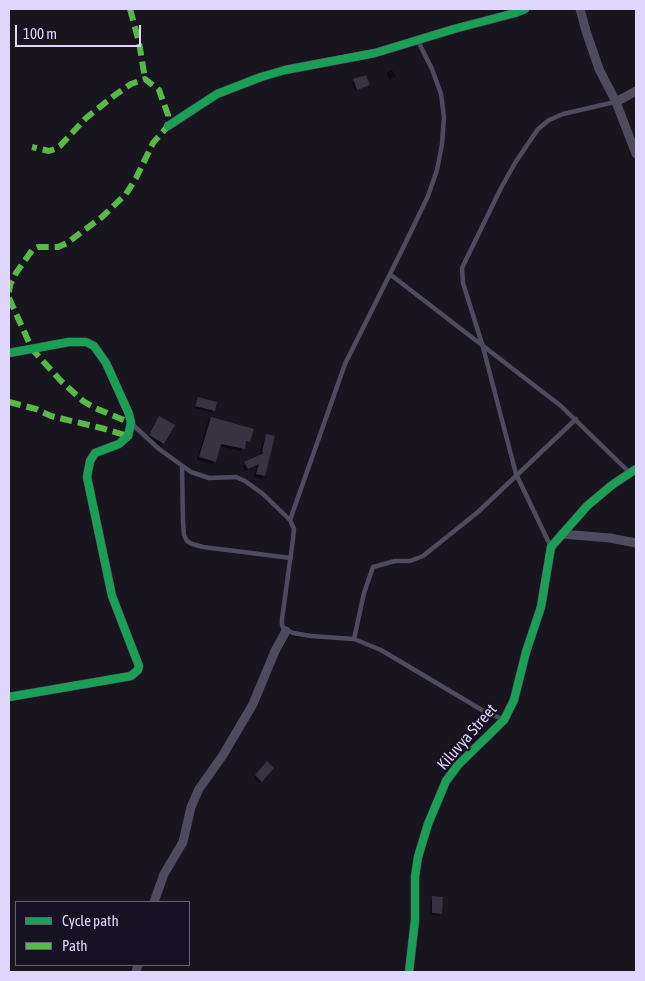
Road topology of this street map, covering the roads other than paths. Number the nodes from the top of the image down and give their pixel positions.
1 (525, 9) edge
2 (580, 9) edge
3 (417, 39) junction
4 (636, 91) edge
5 (616, 102) junction
6 (168, 126) dead end
7 (636, 154) edge
8 (391, 275) junction
9 (483, 347) junction
10 (9, 353) edge
11 (576, 419) junction
12 (131, 423) junction
13 (182, 466) junction
14 (633, 471) edge
15 (516, 474) junction
16 (290, 520) junction
17 (562, 534) junction
18 (636, 543) edge
19 (550, 547) junction
20 (291, 558) junction
21 (286, 631) junction
22 (354, 639) junction
23 (9, 697) edge
24 (504, 720) junction
25 (154, 901) edge
26 (409, 972) edge

1 - 3 street
2 - 5 street
3 - 6 street
3 - 8 lane
4 - 5 street
5 - 7 street
5 - 9 lane
8 - 9 lane
8 - 16 lane
9 - 11 lane
9 - 15 lane
10 - 12 street
11 - 14 lane
11 - 15 lane
12 - 13 lane
12 - 23 street
13 - 16 lane
13 - 20 lane
14 - 17 street
15 - 19 lane
15 - 22 lane
16 - 20 lane
17 - 18 street
17 - 19 street
19 - 24 street, Kiluvya Street
20 - 21 lane
21 - 22 lane
21 - 25 street
22 - 24 lane
24 - 26 street, Kiluvya Street

